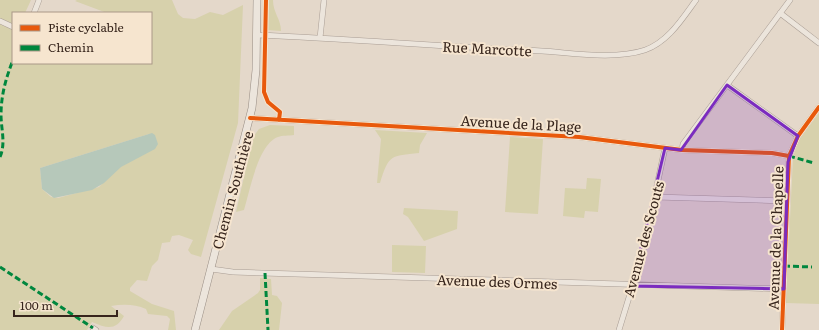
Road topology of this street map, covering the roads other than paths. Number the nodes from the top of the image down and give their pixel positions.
1 (39, 0) edge
2 (257, 0) edge
3 (324, 0) edge
4 (696, 0) edge
5 (790, 0) edge
6 (34, 12) edge
7 (780, 13) junction
8 (0, 21) edge
9 (12, 27) edge
10 (257, 36) junction
11 (320, 38) junction
12 (819, 43) edge
13 (727, 85) junction
14 (819, 107) edge
15 (250, 118) junction
16 (798, 136) junction
17 (665, 148) junction
18 (682, 150) junction
19 (789, 156) junction
20 (656, 197) junction
21 (786, 201) junction
22 (211, 269) junction
23 (632, 286) junction
24 (784, 290) junction
25 (195, 330) edge
26 (619, 330) edge
27 (782, 330) edge

1 - 6 street
2 - 10 street, Chemin Southière
3 - 11 street
4 - 11 street, Rue Marcotte
5 - 7 street
7 - 12 street
7 - 13 street
8 - 9 street
10 - 11 street, Rue Marcotte
10 - 15 street, Chemin Southière
13 - 16 street
13 - 18 street
14 - 16 street, Avenue de la Chapelle
15 - 17 street, Avenue de la Plage
15 - 22 street, Chemin Southière
16 - 19 street, Avenue de la Chapelle
17 - 18 street, Avenue de la Plage
17 - 20 street, Avenue des Scouts
18 - 19 street, Avenue de la Plage
19 - 21 street, Avenue de la Chapelle
20 - 21 street
20 - 23 street, Avenue des Scouts
21 - 24 street, Avenue de la Chapelle
22 - 23 street, Avenue des Ormes
22 - 25 street, Chemin Southière
23 - 24 street, Avenue des Ormes
23 - 26 street, Avenue des Scouts
24 - 27 street, Avenue de la Chapelle

